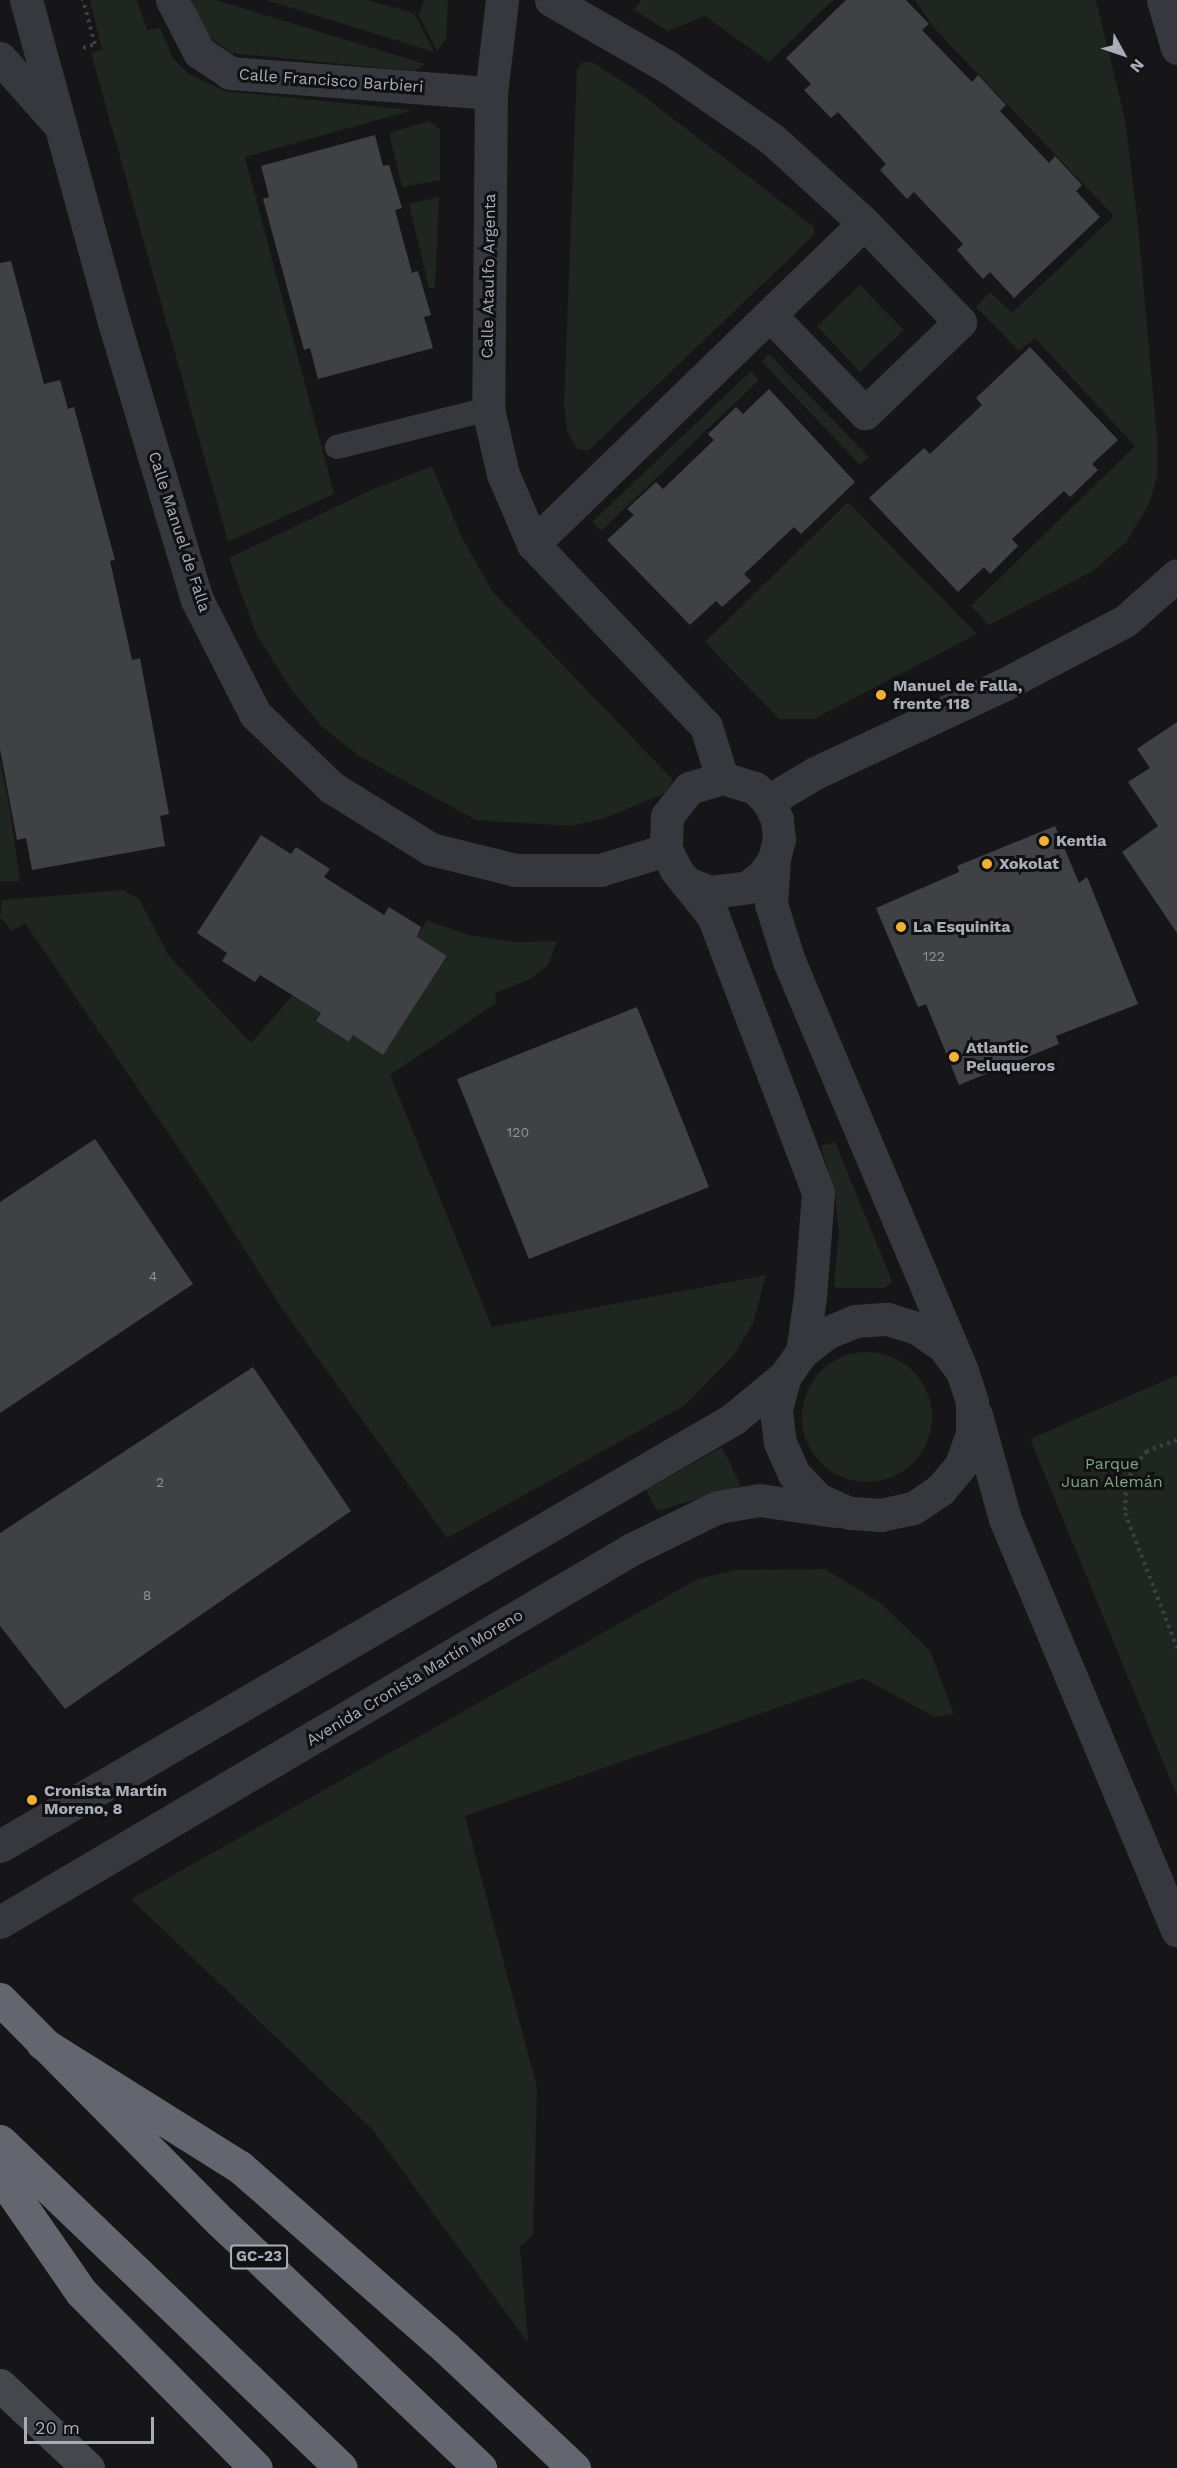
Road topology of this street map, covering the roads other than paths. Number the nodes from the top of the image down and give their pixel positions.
1 (26, 0) edge
2 (172, 0) edge
3 (502, 0) edge
4 (551, 0) edge
5 (1163, 0) edge
6 (1177, 48) edge
7 (0, 58) edge
8 (491, 93) junction
9 (59, 124) junction
10 (864, 223) junction
11 (771, 316) junction
12 (488, 410) junction
13 (337, 447) dead end
14 (533, 544) junction
15 (1177, 575) edge
16 (722, 778) junction
17 (768, 801) junction
18 (666, 850) junction
19 (774, 859) junction
20 (692, 885) junction
21 (794, 1364) junction
22 (962, 1371) junction
23 (972, 1402) junction
24 (849, 1512) junction
25 (0, 1846) edge
26 (0, 1922) edge
27 (1177, 1930) edge
28 (0, 1999) edge
29 (42, 2043) junction
30 (0, 2141) edge
31 (0, 2175) edge
32 (0, 2385) edge
33 (88, 2468) edge
34 (256, 2468) edge
35 (341, 2468) edge
36 (480, 2468) edge
37 (574, 2468) edge

1 - 9 street, Calle Manuel de Falla
2 - 8 street, Calle Francisco Barbieri
3 - 8 street, Calle Ataulfo Argenta
4 - 10 street
5 - 6 street
7 - 9 street
8 - 12 street, Calle Ataulfo Argenta
9 - 18 street, Calle Manuel de Falla
10 - 11 street
10 - 11 street
11 - 14 street
12 - 13 lane
12 - 14 street, Calle Ataulfo Argenta
14 - 16 street, Calle Ataulfo Argenta
15 - 17 street
16 - 17 street
16 - 18 street
17 - 19 street
18 - 20 street
19 - 20 street
19 - 22 street
20 - 21 street
21 - 22 street
21 - 24 street
21 - 25 street
22 - 23 street
23 - 24 street
23 - 27 street
24 - 26 street, Avenida Cronista Martín Moreno
28 - 29 highway, GC-23
29 - 36 highway, GC-23
29 - 37 highway
30 - 35 highway
31 - 34 highway
32 - 33 street

